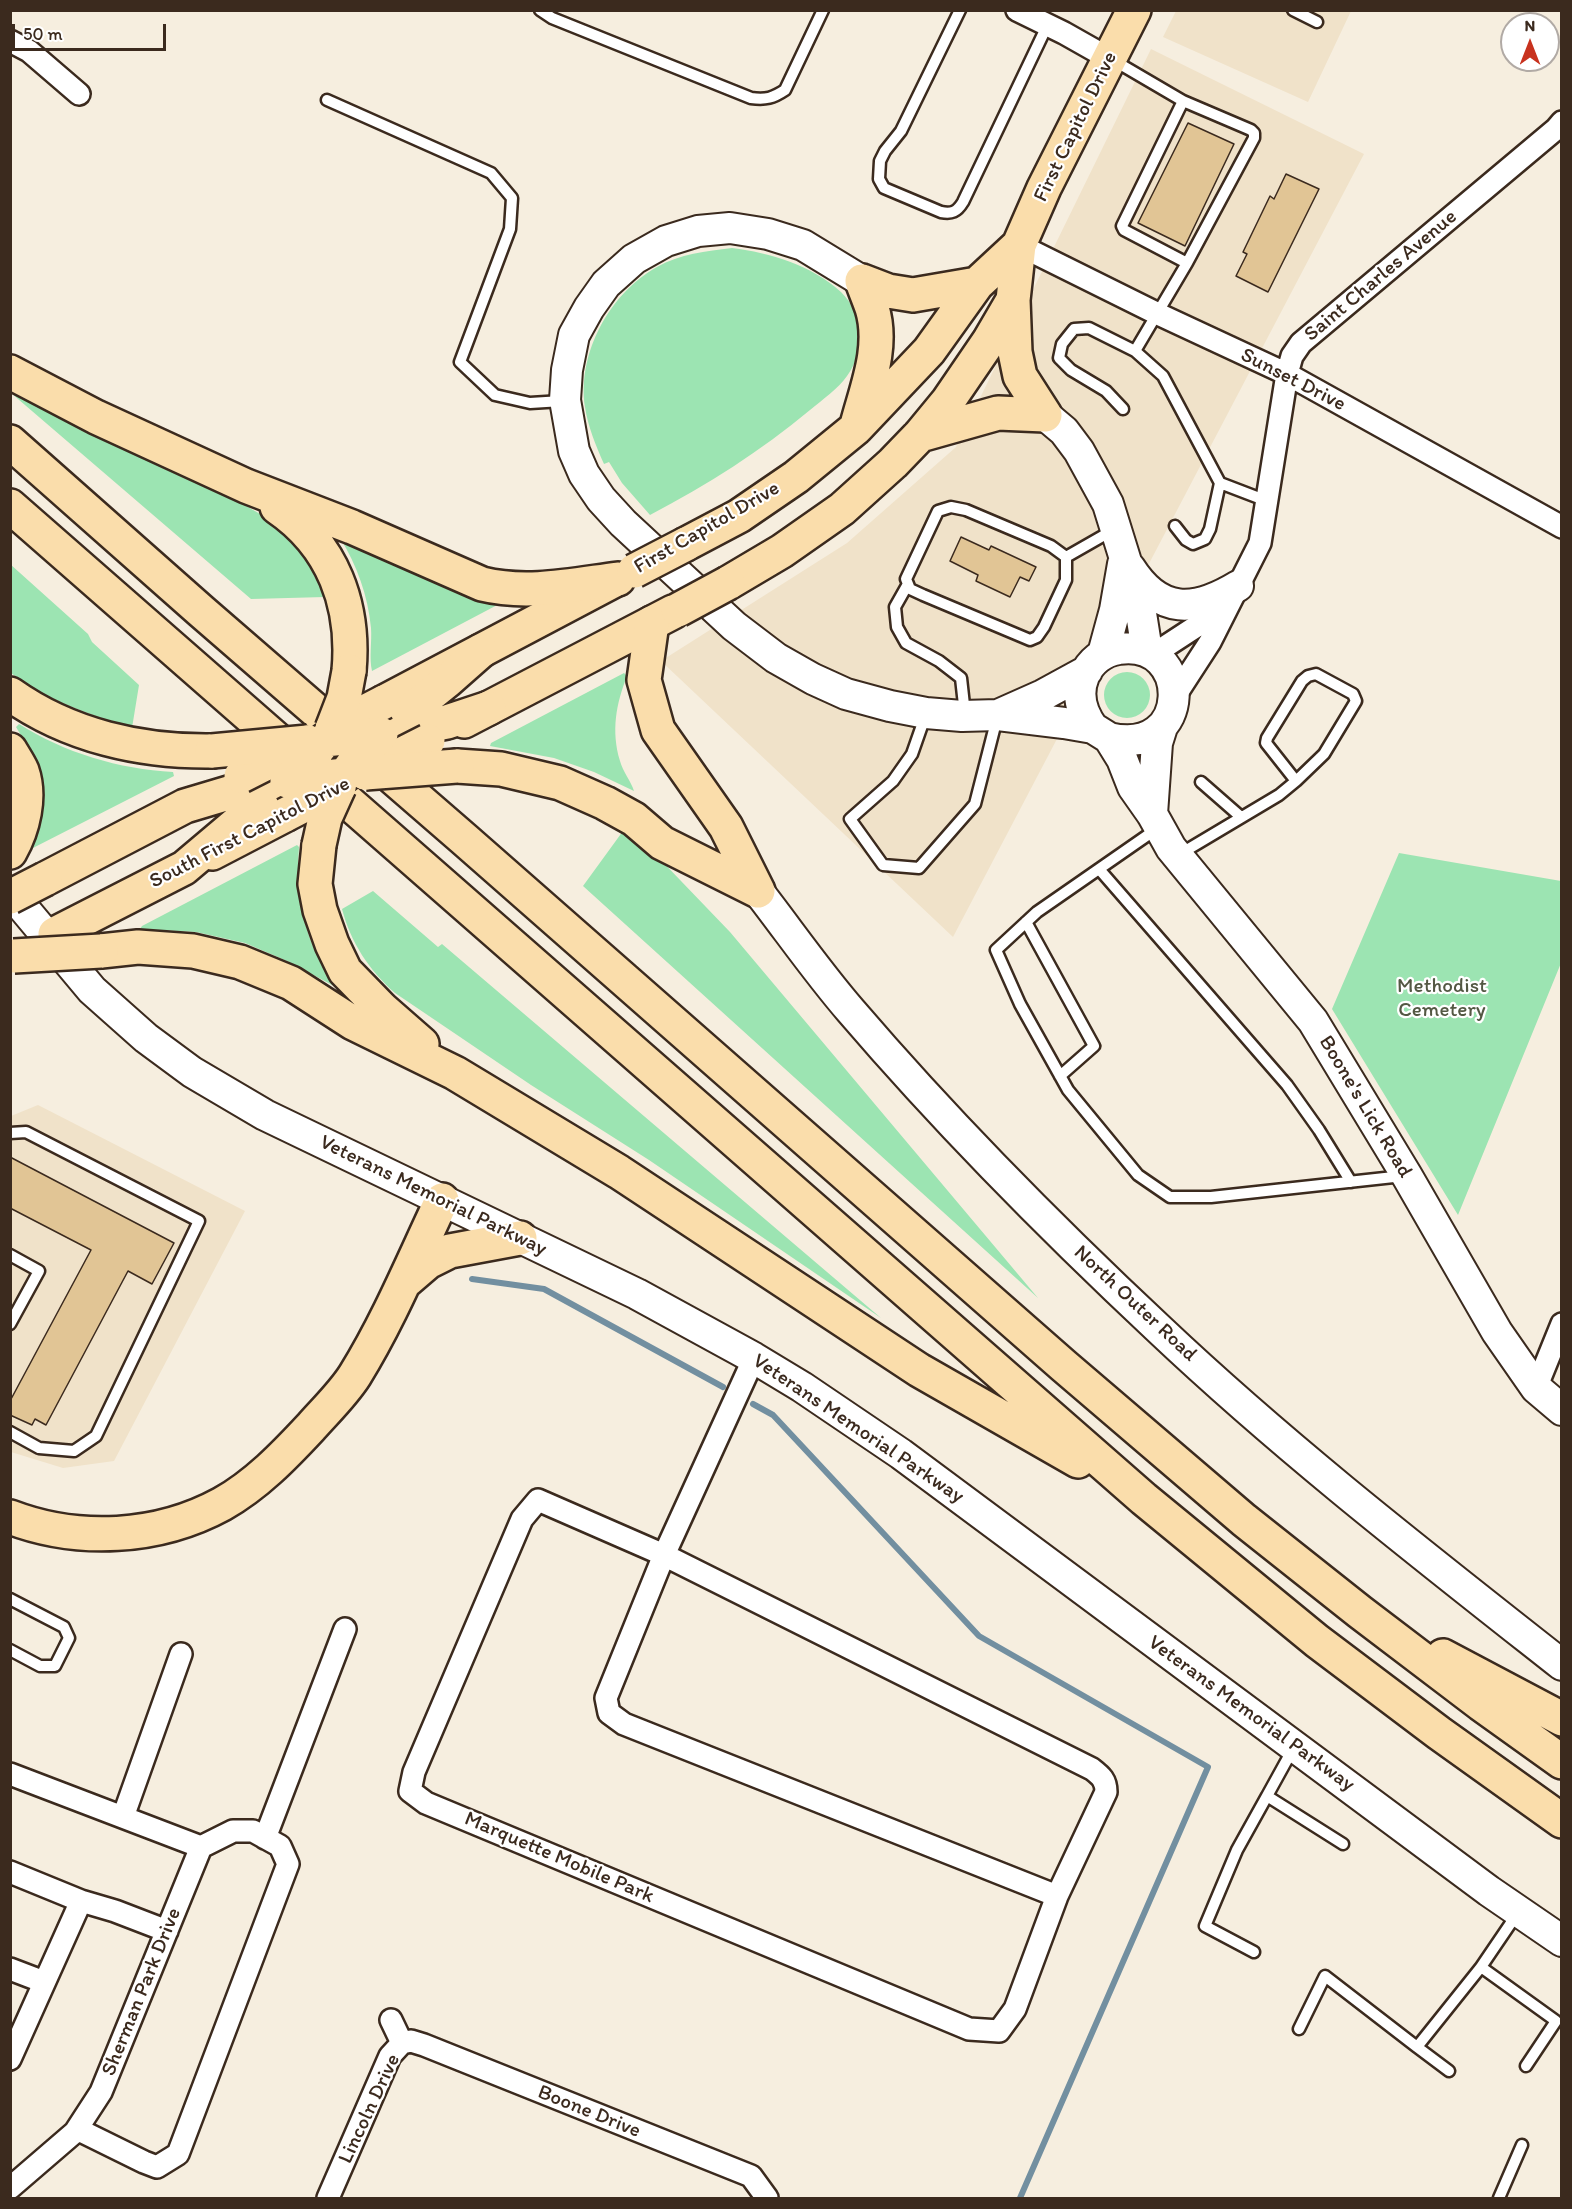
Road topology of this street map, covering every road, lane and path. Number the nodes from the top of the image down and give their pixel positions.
1 (540, 10) edge
2 (823, 10) edge
3 (960, 10) edge
4 (1017, 10) edge
5 (1134, 10) edge
6 (1293, 10) edge
7 (1317, 22) dead end
8 (1047, 26) junction
9 (10, 40) edge
10 (1110, 59) junction
11 (79, 94) dead end
12 (327, 100) dead end
13 (1183, 101) junction
14 (1562, 122) edge
15 (1019, 245) junction
16 (1187, 263) junction
17 (862, 281) junction
18 (977, 284) junction
19 (1013, 300) junction
20 (1155, 313) junction
21 (1135, 351) junction
22 (10, 372) edge
23 (1287, 374) junction
24 (565, 400) junction
25 (1123, 409) dead end
26 (1045, 416) junction
27 (855, 428) junction
28 (920, 435) junction
29 (10, 442) edge
30 (1220, 483) junction
31 (246, 486) junction
32 (1267, 501) junction
33 (10, 506) edge
34 (1175, 526) dead end
35 (1562, 527) edge
36 (1115, 528) junction
37 (1066, 557) junction
38 (1124, 558) junction
39 (626, 575) junction
40 (908, 584) junction
41 (1233, 596) junction
42 (665, 616) junction
43 (1150, 652) junction
44 (1095, 663) junction
45 (10, 694) edge
46 (1175, 696) junction
47 (489, 708) joint
48 (926, 713) junction
49 (998, 715) junction
50 (966, 716) junction
51 (402, 725) junction
52 (1162, 728) junction
53 (1101, 733) junction
54 (321, 737) junction
55 (10, 750) edge
56 (350, 779) junction
57 (1296, 781) junction
58 (1201, 782) dead end
59 (266, 791) junction
60 (1241, 817) junction
61 (1156, 821) junction
62 (13, 848) edge
63 (1178, 856) junction
64 (1099, 869) junction
65 (758, 891) junction
66 (10, 892) edge
67 (10, 897) edge
68 (1026, 922) junction
69 (12, 957) edge
70 (455, 1073) junction
71 (1060, 1076) junction
72 (10, 1134) edge
73 (1407, 1176) junction
74 (1351, 1182) junction
75 (442, 1200) junction
76 (520, 1238) junction
77 (10, 1255) edge
78 (403, 1283) junction
79 (10, 1324) edge
80 (1562, 1324) edge
81 (754, 1358) junction
82 (1536, 1388) junction
83 (1562, 1410) edge
84 (10, 1432) edge
85 (1144, 1499) junction
86 (10, 1517) edge
87 (664, 1555) junction
88 (10, 1599) edge
89 (1360, 1612) junction
90 (345, 1629) dead end
91 (10, 1650) edge
92 (181, 1654) dead end
93 (1562, 1665) edge
94 (1562, 1719) edge
95 (1295, 1745) junction
96 (1562, 1762) edge
97 (10, 1774) edge
98 (1267, 1796) junction
99 (123, 1817) junction
100 (1562, 1821) edge
101 (265, 1838) junction
102 (1343, 1844) dead end
103 (201, 1847) junction
104 (10, 1872) edge
105 (1057, 1896) junction
106 (81, 1901) junction
107 (1519, 1911) junction
108 (167, 1931) junction
109 (1562, 1941) edge
110 (1254, 1952) dead end
111 (1481, 1967) junction
112 (10, 1969) edge
113 (44, 1982) junction
114 (391, 2020) dead end
115 (1299, 2029) dead end
116 (402, 2043) junction
117 (1417, 2047) junction
118 (10, 2059) edge
119 (1526, 2066) dead end
120 (1449, 2071) dead end
121 (77, 2128) junction
122 (1522, 2145) dead end
123 (10, 2188) edge
124 (328, 2199) edge
125 (767, 2199) edge
126 (1499, 2199) edge

1 - 2 lane
3 - 8 lane
4 - 8 street
5 - 10 main road, First Capitol Drive
6 - 7 lane
8 - 10 street
9 - 11 street
10 - 13 lane
10 - 15 main road, First Capitol Drive
12 - 24 lane
13 - 16 lane
13 - 16 lane
14 - 23 street, Saint Charles Avenue
15 - 18 main road, First Capitol Drive
15 - 19 main road, First Capitol Drive
15 - 20 street, Sunset Drive
16 - 20 lane
17 - 18 main road
17 - 24 street
17 - 27 main road
18 - 27 main road, First Capitol Drive
19 - 26 main road
19 - 28 main road, First Capitol Drive
20 - 21 lane
20 - 23 street, Sunset Drive
21 - 25 lane
21 - 30 lane
22 - 31 main road
23 - 32 street, Saint Charles Avenue
23 - 35 street, Sunset Drive
24 - 48 street
26 - 28 main road
26 - 36 street
27 - 39 main road, First Capitol Drive, bridge
28 - 42 main road, First Capitol Drive, bridge
29 - 89 main road
30 - 32 lane
30 - 34 lane
31 - 39 main road
31 - 54 main road, bridge
32 - 41 street, Saint Charles Avenue
33 - 85 main road
36 - 37 lane
36 - 38 street
37 - 40 lane
37 - 40 lane
38 - 41 street
38 - 43 street
38 - 44 street
39 - 51 main road, First Capitol Drive
40 - 50 lane
41 - 43 street
41 - 46 street, Saint Charles Avenue
42 - 47 main road, First Capitol Drive
42 - 65 main road
43 - 44 street
43 - 46 street
44 - 49 street
44 - 53 street
45 - 54 main road, bridge
46 - 52 street
47 - 51 main road, South First Capitol Drive
48 - 49 lane
48 - 50 street
49 - 50 street
49 - 53 street
51 - 54 main road, bridge
51 - 56 main road, South First Capitol Drive, bridge
51 - 56 main road, bridge
52 - 53 street
52 - 61 street
53 - 61 street, Boone's Lick Road
54 - 59 main road, South First Capitol Drive, bridge
54 - 59 main road, bridge
55 - 62 main road
56 - 59 main road, bridge
56 - 65 main road, bridge
56 - 70 main road, bridge
57 - 57 lane
57 - 60 lane
58 - 60 lane
59 - 67 main road, South First Capitol Drive, bridge
59 - 69 main road, South First Capitol Drive
60 - 63 lane
61 - 63 street, Boone's Lick Road
61 - 64 lane
63 - 73 street, Boone's Lick Road
64 - 68 lane
64 - 74 lane
65 - 93 street, North Outer Road
66 - 75 street, Veterans Memorial Parkway
68 - 71 lane
68 - 71 lane
69 - 70 main road, bridge
70 - 85 main road
71 - 74 lane
72 - 84 lane
73 - 74 lane
73 - 82 street, Boone's Lick Road
75 - 76 street, Veterans Memorial Parkway
75 - 78 main road
76 - 78 main road
76 - 81 street, Veterans Memorial Parkway
77 - 79 lane
78 - 86 main road
80 - 82 street
81 - 87 street
81 - 95 street, Veterans Memorial Parkway
82 - 83 street, Boone's Lick Road
85 - 100 main road
87 - 105 street, Marquette Mobile Park
87 - 105 street
87 - 105 street, Marquette Mobile Park
88 - 91 lane
89 - 94 main road
89 - 96 main road
90 - 101 street
92 - 99 street
95 - 98 lane
95 - 107 street, Veterans Memorial Parkway
97 - 99 street
98 - 102 lane
98 - 110 lane
99 - 103 street
101 - 103 street
101 - 121 street
103 - 108 street, Sherman Park Drive
104 - 106 street
106 - 108 street
106 - 113 street
107 - 109 street, Veterans Memorial Parkway
107 - 111 lane
108 - 121 street, Sherman Park Drive
111 - 117 lane
111 - 119 lane
112 - 113 street
113 - 118 street
114 - 116 street, Lincoln Drive
115 - 117 lane
116 - 124 street, Lincoln Drive
116 - 125 street, Boone Drive
117 - 120 lane
121 - 123 street, Sherman Park Drive
122 - 126 lane

